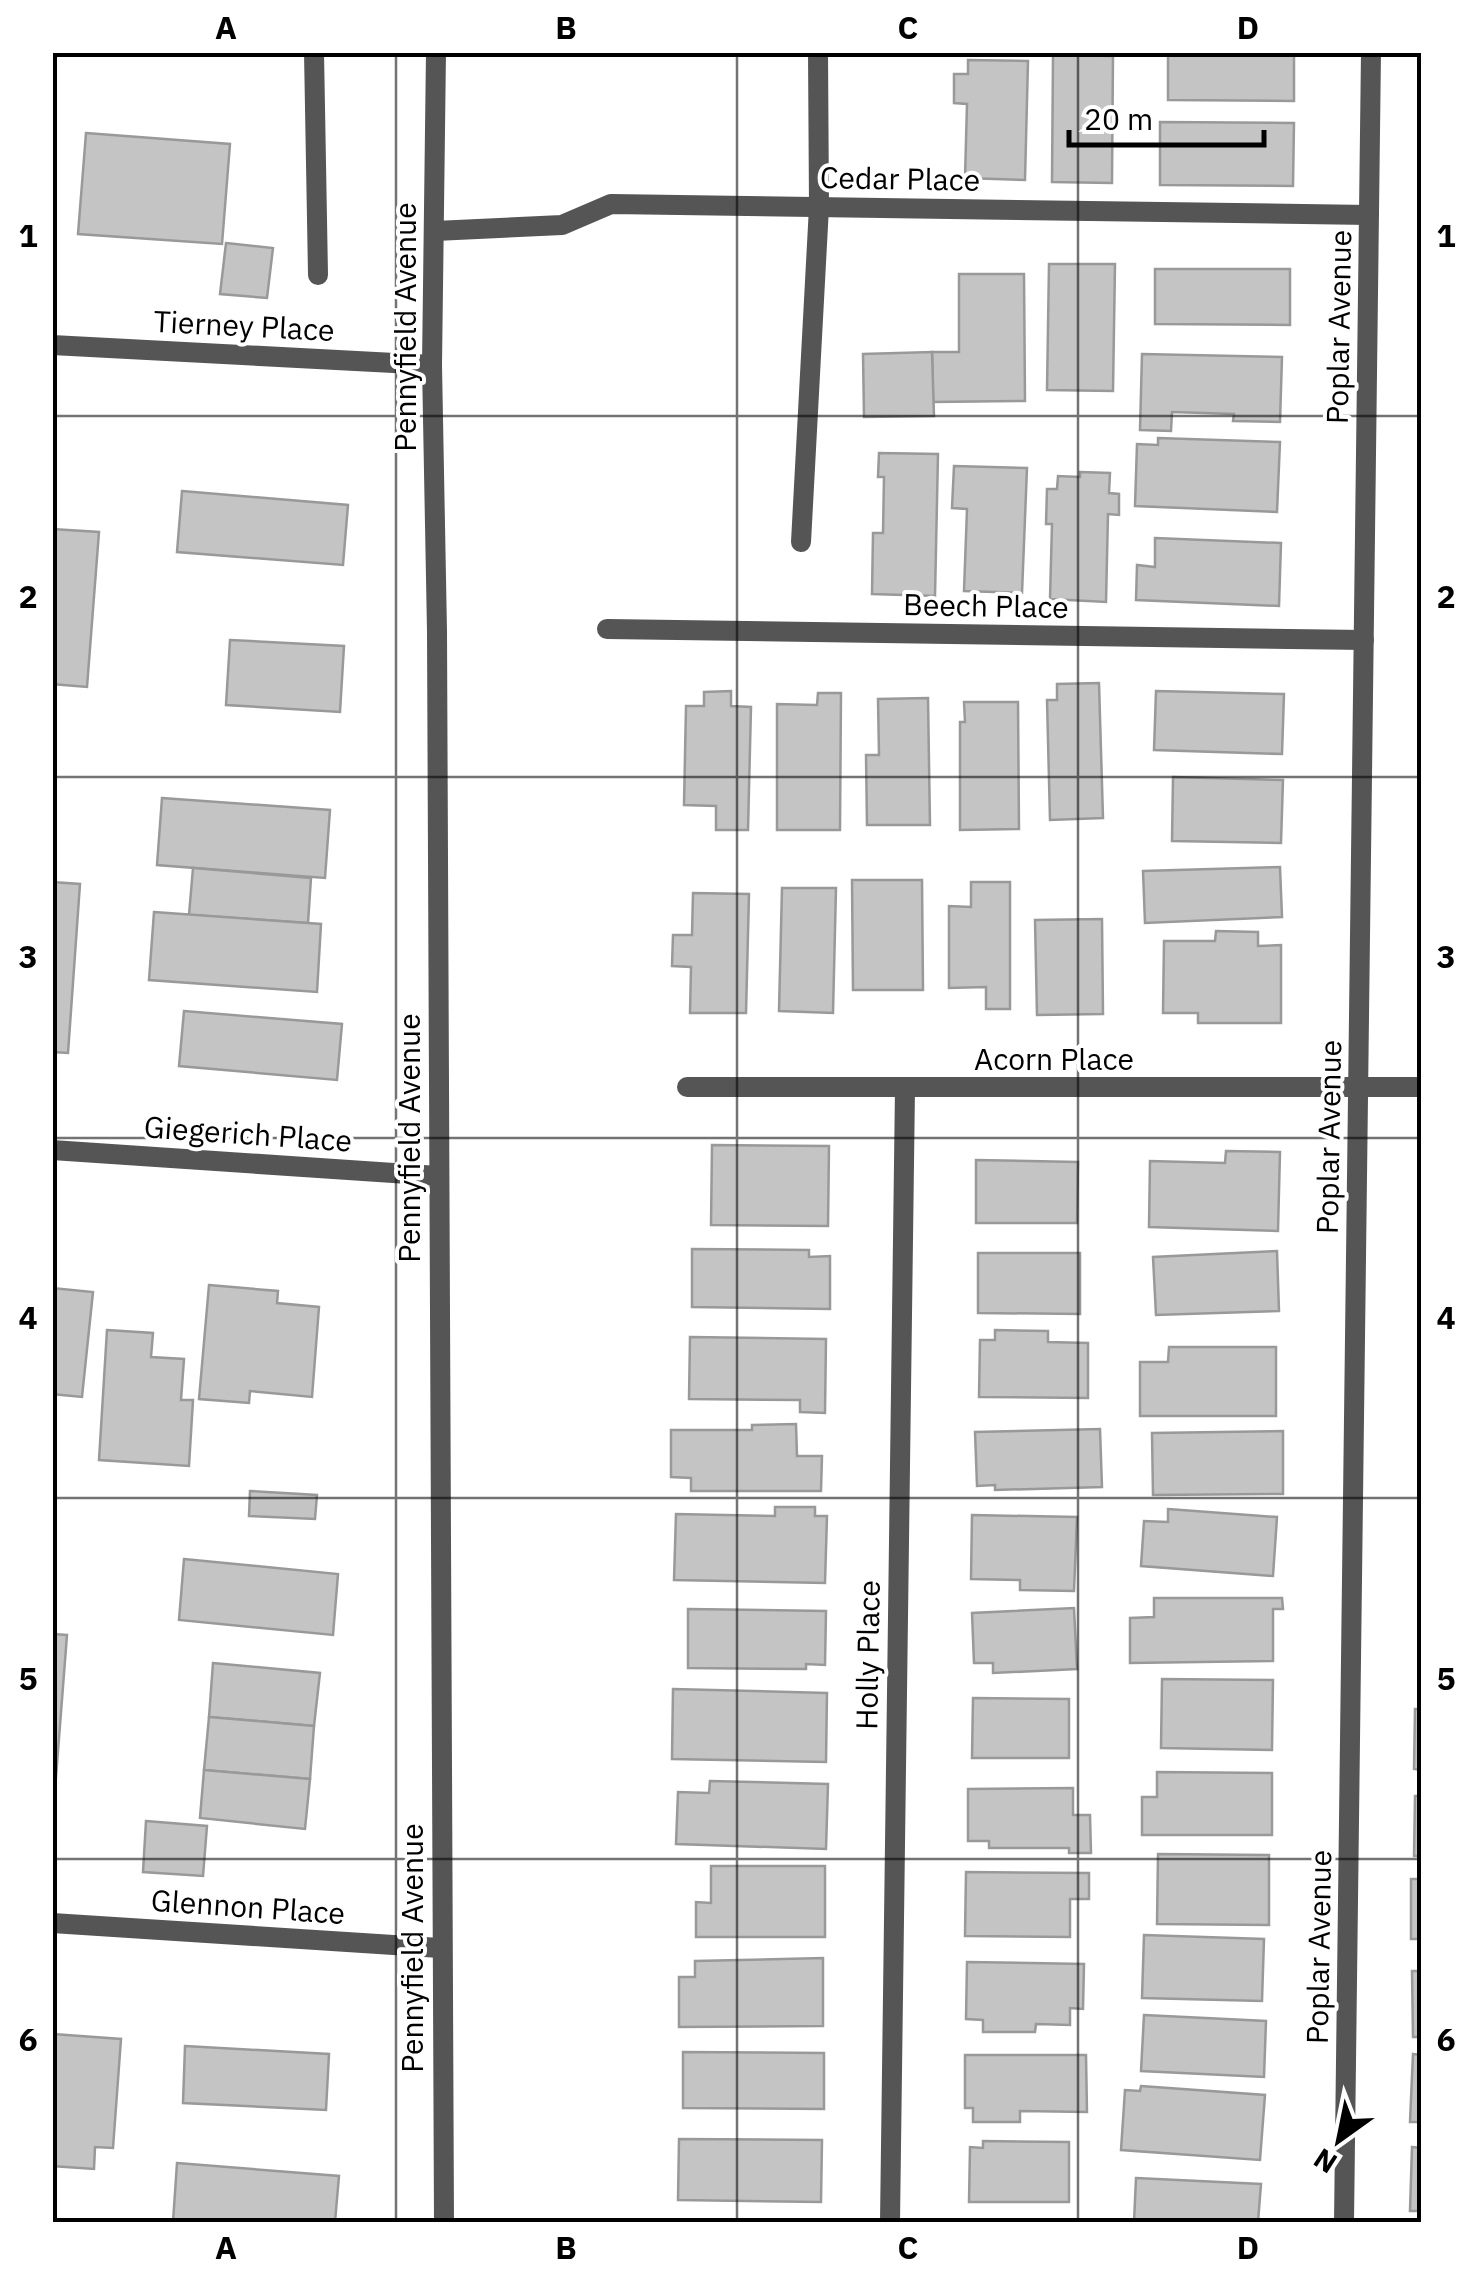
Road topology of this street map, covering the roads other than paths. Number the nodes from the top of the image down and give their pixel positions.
1 (314, 52) edge
2 (436, 52) edge
3 (818, 52) edge
4 (1371, 52) edge
5 (819, 206) junction
6 (1369, 215) junction
7 (435, 230) junction
8 (318, 275) dead end
9 (52, 345) edge
10 (432, 365) junction
11 (800, 542) dead end
12 (608, 629) dead end
13 (1364, 640) junction
14 (687, 1087) dead end
15 (1359, 1087) junction
16 (904, 1088) junction
17 (1422, 1088) edge
18 (52, 1150) edge
19 (438, 1176) junction
20 (52, 1923) edge
21 (440, 1948) junction
22 (444, 2222) edge
23 (890, 2222) edge
24 (1344, 2222) edge

1 - 8 street
2 - 7 street, Pennyfield Avenue
3 - 5 street
4 - 6 street, Poplar Avenue
5 - 6 street, Cedar Place
5 - 7 street, Cedar Place
5 - 11 street
6 - 13 street, Poplar Avenue
7 - 10 street, Pennyfield Avenue
9 - 10 street, Tierney Place
10 - 19 street, Pennyfield Avenue
12 - 13 street, Beech Place
13 - 15 street, Poplar Avenue
14 - 16 street, Acorn Place
15 - 16 street, Acorn Place
15 - 17 street, Acorn Place
15 - 24 street, Poplar Avenue
16 - 23 street, Holly Place
18 - 19 street, Giegerich Place
19 - 21 street, Pennyfield Avenue
20 - 21 street, Glennon Place
21 - 22 street, Pennyfield Avenue

